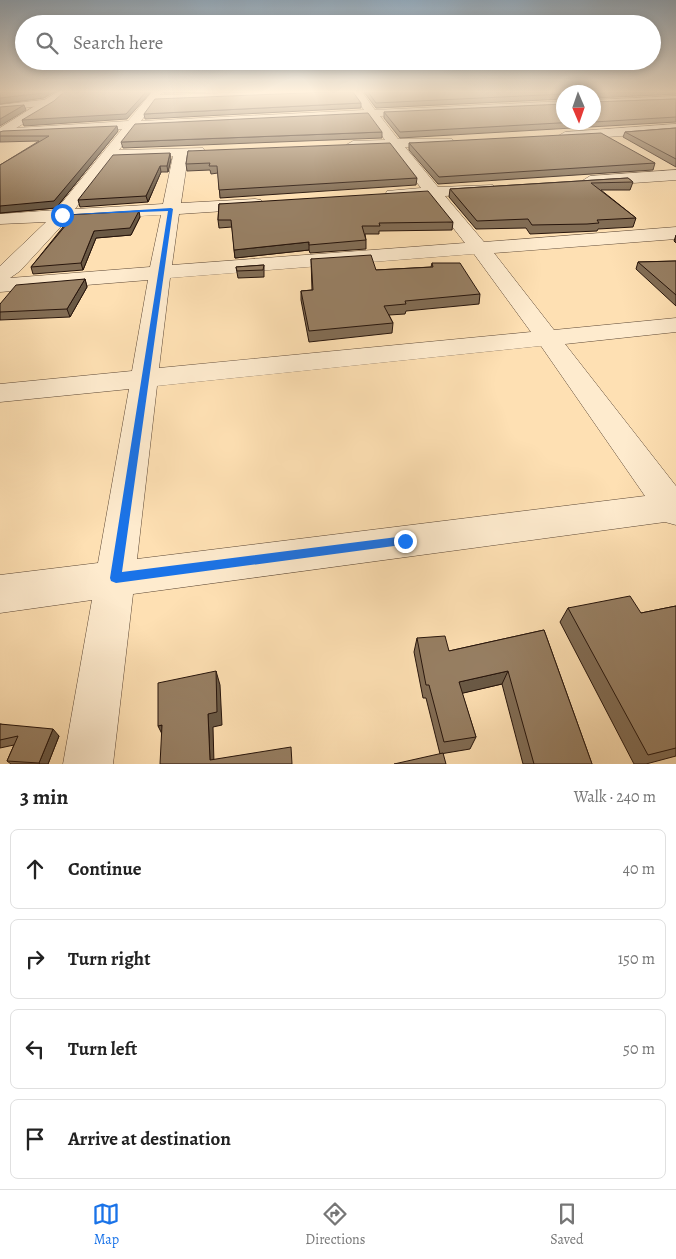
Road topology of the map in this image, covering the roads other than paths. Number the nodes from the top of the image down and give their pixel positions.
1 (73, 128) edge
2 (129, 128) edge
3 (383, 128) edge
4 (593, 128) edge
5 (676, 128) edge
6 (2, 132) edge
7 (602, 133) junction
8 (554, 136) edge
9 (460, 142) edge
10 (396, 144) junction
11 (337, 146) edge
12 (627, 147) edge
13 (107, 155) junction
14 (651, 161) edge
15 (578, 182) edge
16 (500, 187) edge
17 (432, 192) junction
18 (374, 196) edge
19 (268, 203) edge
20 (171, 209) junction
21 (62, 215) junction
22 (0, 219) edge
23 (676, 233) edge
24 (480, 249) junction
25 (160, 272) junction
26 (0, 275) edge
27 (0, 285) edge
28 (676, 325) edge
29 (549, 338) junction
30 (145, 380) junction
31 (0, 394) edge
32 (675, 508) edge
33 (116, 578) junction
34 (0, 594) edge
35 (88, 764) edge

1 - 6 street
2 - 13 street
3 - 10 street
4 - 7 street
5 - 7 street
7 - 8 street
7 - 12 street
9 - 10 street
10 - 11 street
10 - 17 street
13 - 20 street
13 - 21 street
14 - 15 street
16 - 17 street
17 - 18 street
17 - 24 street
19 - 20 street
20 - 21 street
20 - 25 street
21 - 22 street
21 - 26 street
23 - 24 street
24 - 25 street
24 - 29 street
25 - 27 street
25 - 30 street
28 - 29 street
29 - 30 street
29 - 32 street
30 - 31 street
30 - 33 street
32 - 33 street
33 - 34 street
33 - 35 street

